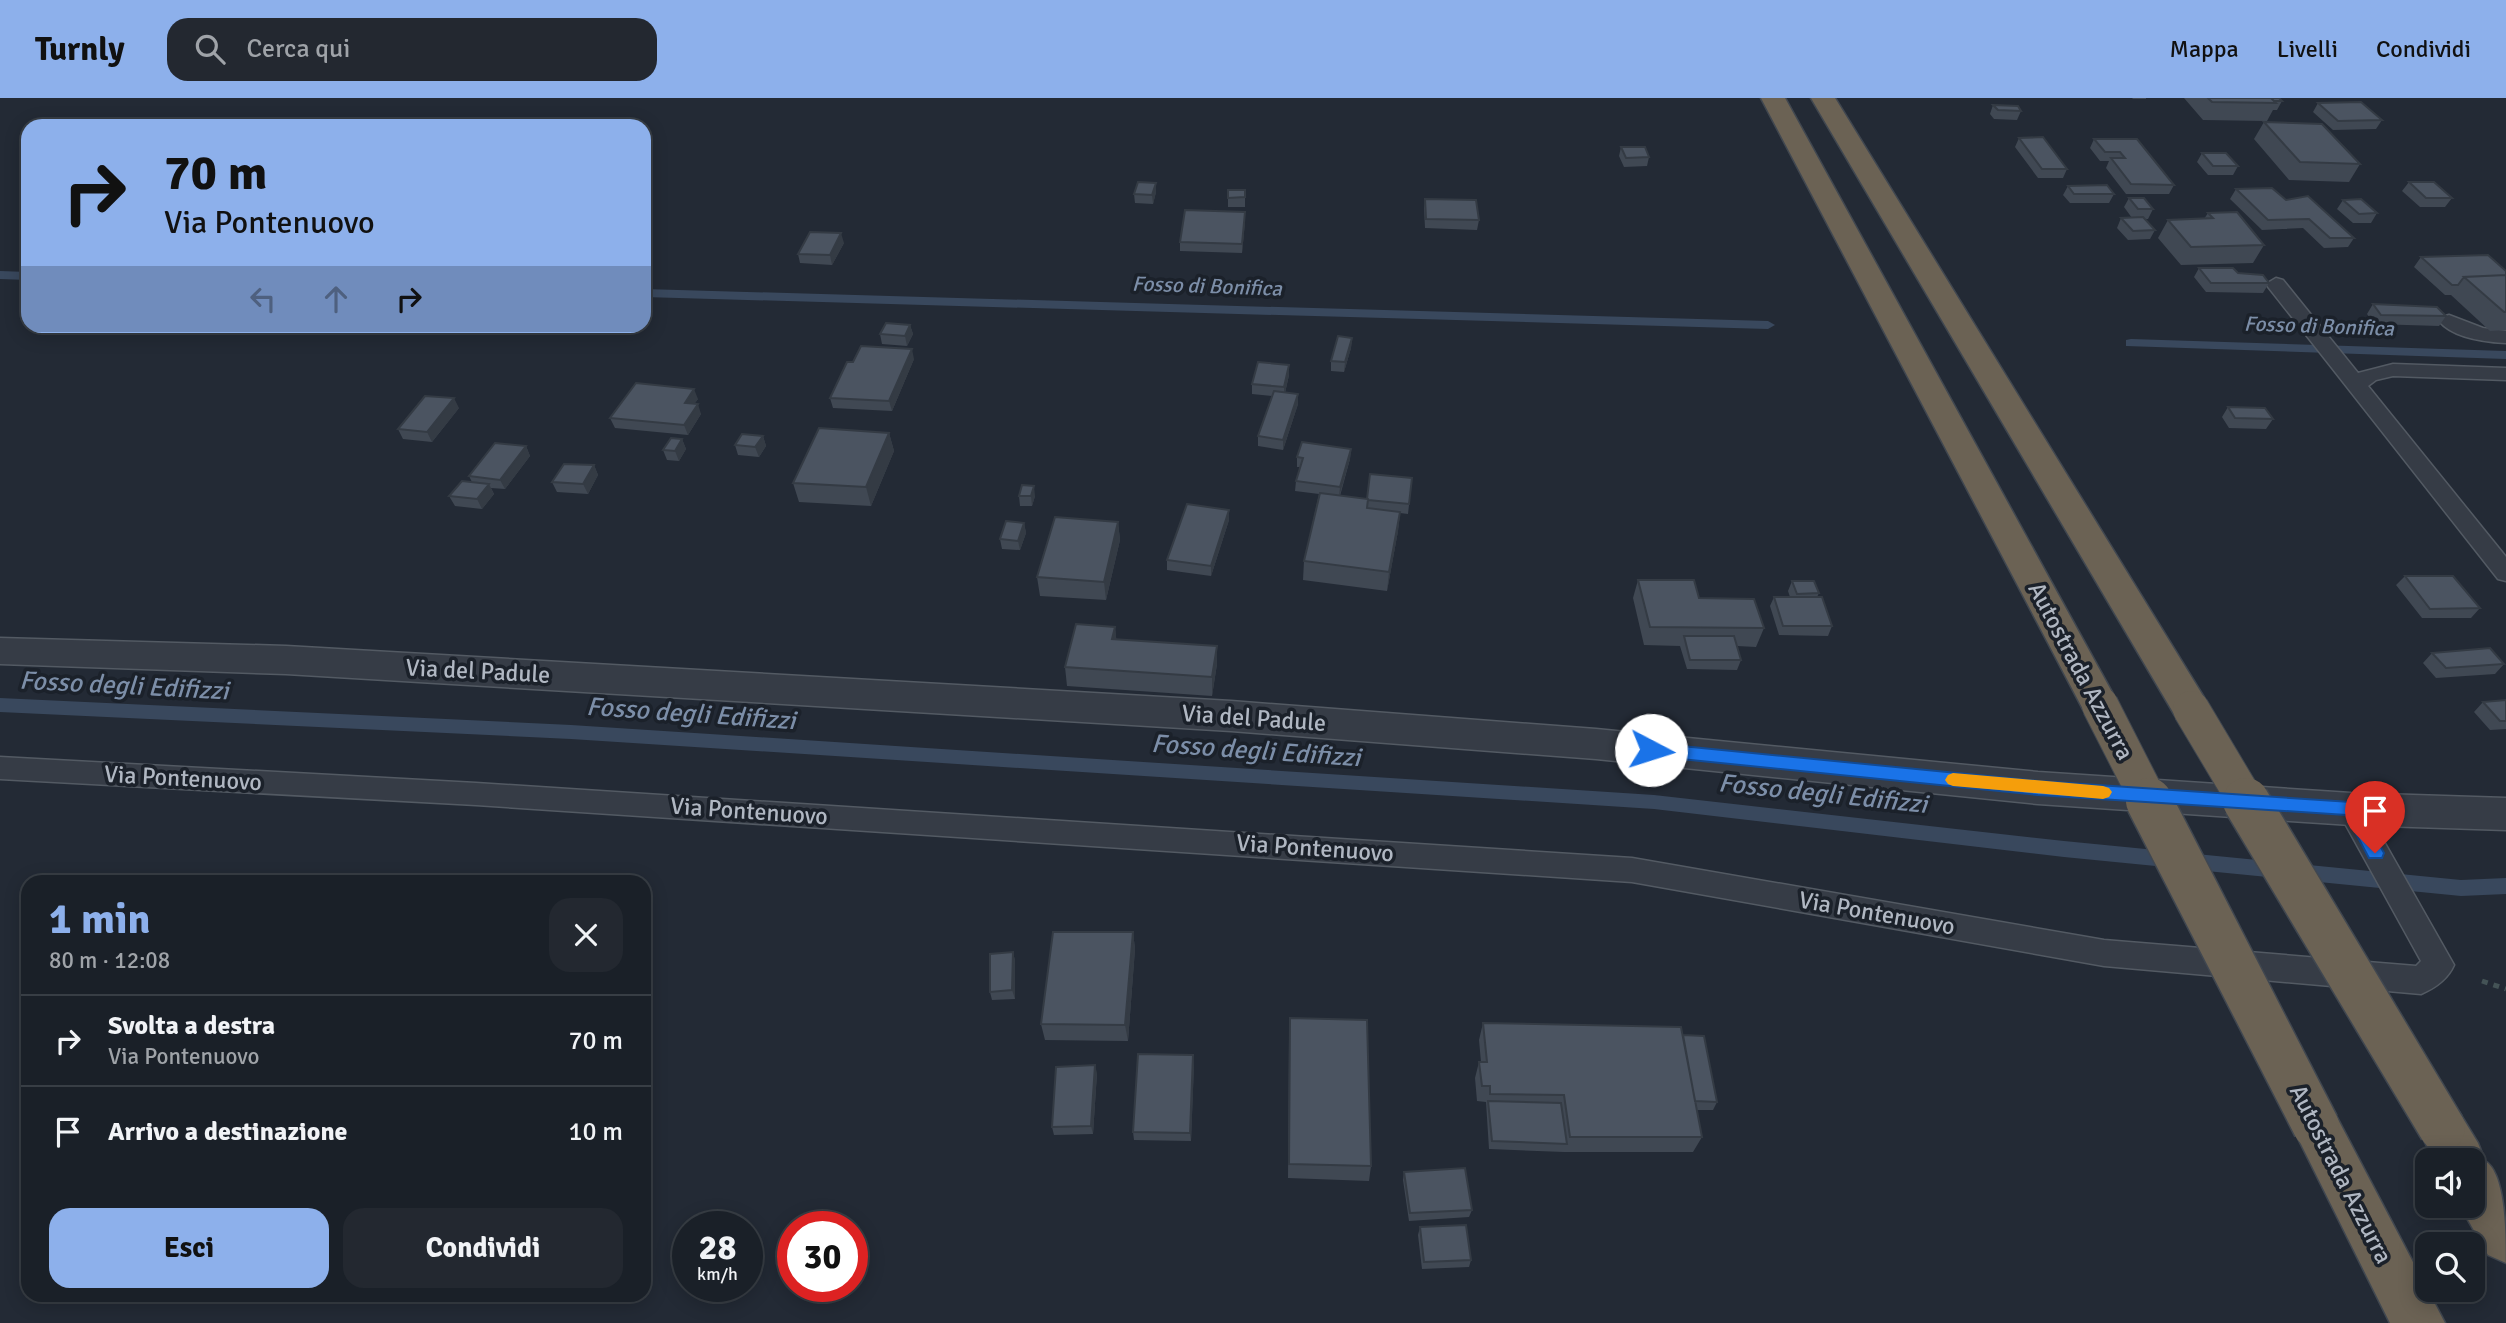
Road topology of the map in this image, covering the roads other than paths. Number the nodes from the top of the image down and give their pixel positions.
1 (1773, 98) edge
2 (1823, 98) edge
3 (2276, 284) dead end
4 (2449, 321) dead end
5 (2506, 337) edge
6 (2319, 338) joint
7 (2506, 374) edge
8 (2357, 385) junction
9 (2506, 573) edge
10 (0, 651) edge
11 (0, 768) edge
12 (2351, 809) junction
13 (2506, 814) edge
14 (2413, 919) joint
15 (2451, 1144) edge
16 (2485, 1201) edge
17 (2506, 1237) edge
18 (2418, 1323) edge

1 - 18 highway, Autostrada Azzurra, bridge
2 - 15 highway, bridge
3 - 6 lane
4 - 5 lane
6 - 8 lane
7 - 8 lane
8 - 9 lane
10 - 12 street, Via del Padule
11 - 14 lane, Via Pontenuovo
12 - 13 street, Via del Padule
12 - 14 lane, Via Pontenuovo
16 - 17 highway

